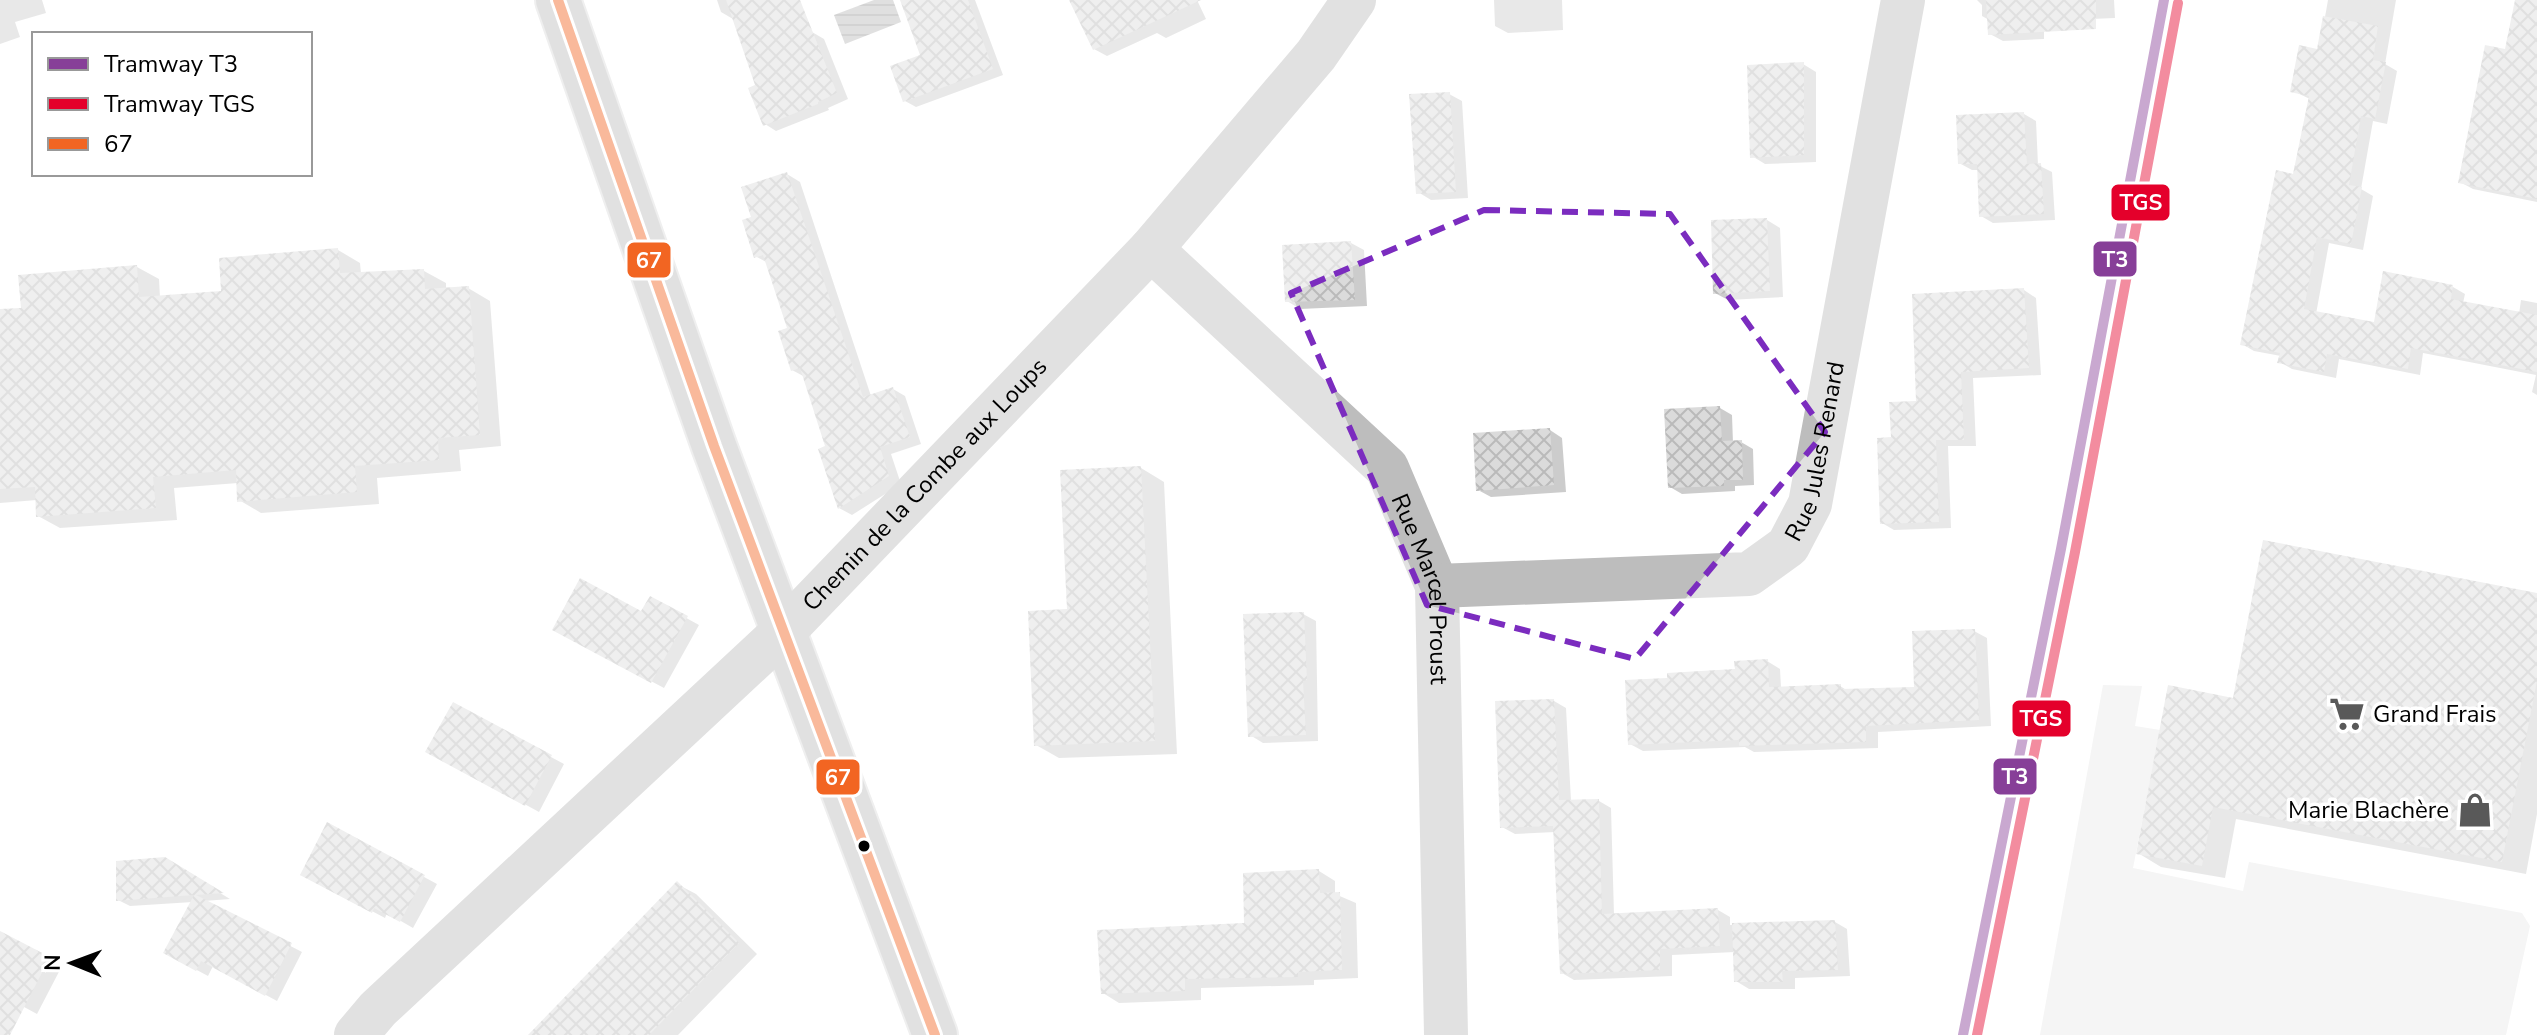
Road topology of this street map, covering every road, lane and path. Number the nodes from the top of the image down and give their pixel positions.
1 (558, 0) edge
2 (1354, 0) edge
3 (1903, 0) edge
4 (1151, 249) junction
5 (1437, 586) junction
6 (785, 630) junction
7 (356, 1035) edge
8 (935, 1035) edge
9 (1446, 1035) edge

1 - 6 street
2 - 4 street, Chemin de la Combe aux Loups
3 - 5 street, Rue Jules Renard
4 - 5 street, Rue Marcel Proust
4 - 6 street, Chemin de la Combe aux Loups
5 - 9 street, Rue Marcel Proust
6 - 7 street, Chemin de la Combe aux Loups
6 - 8 street

